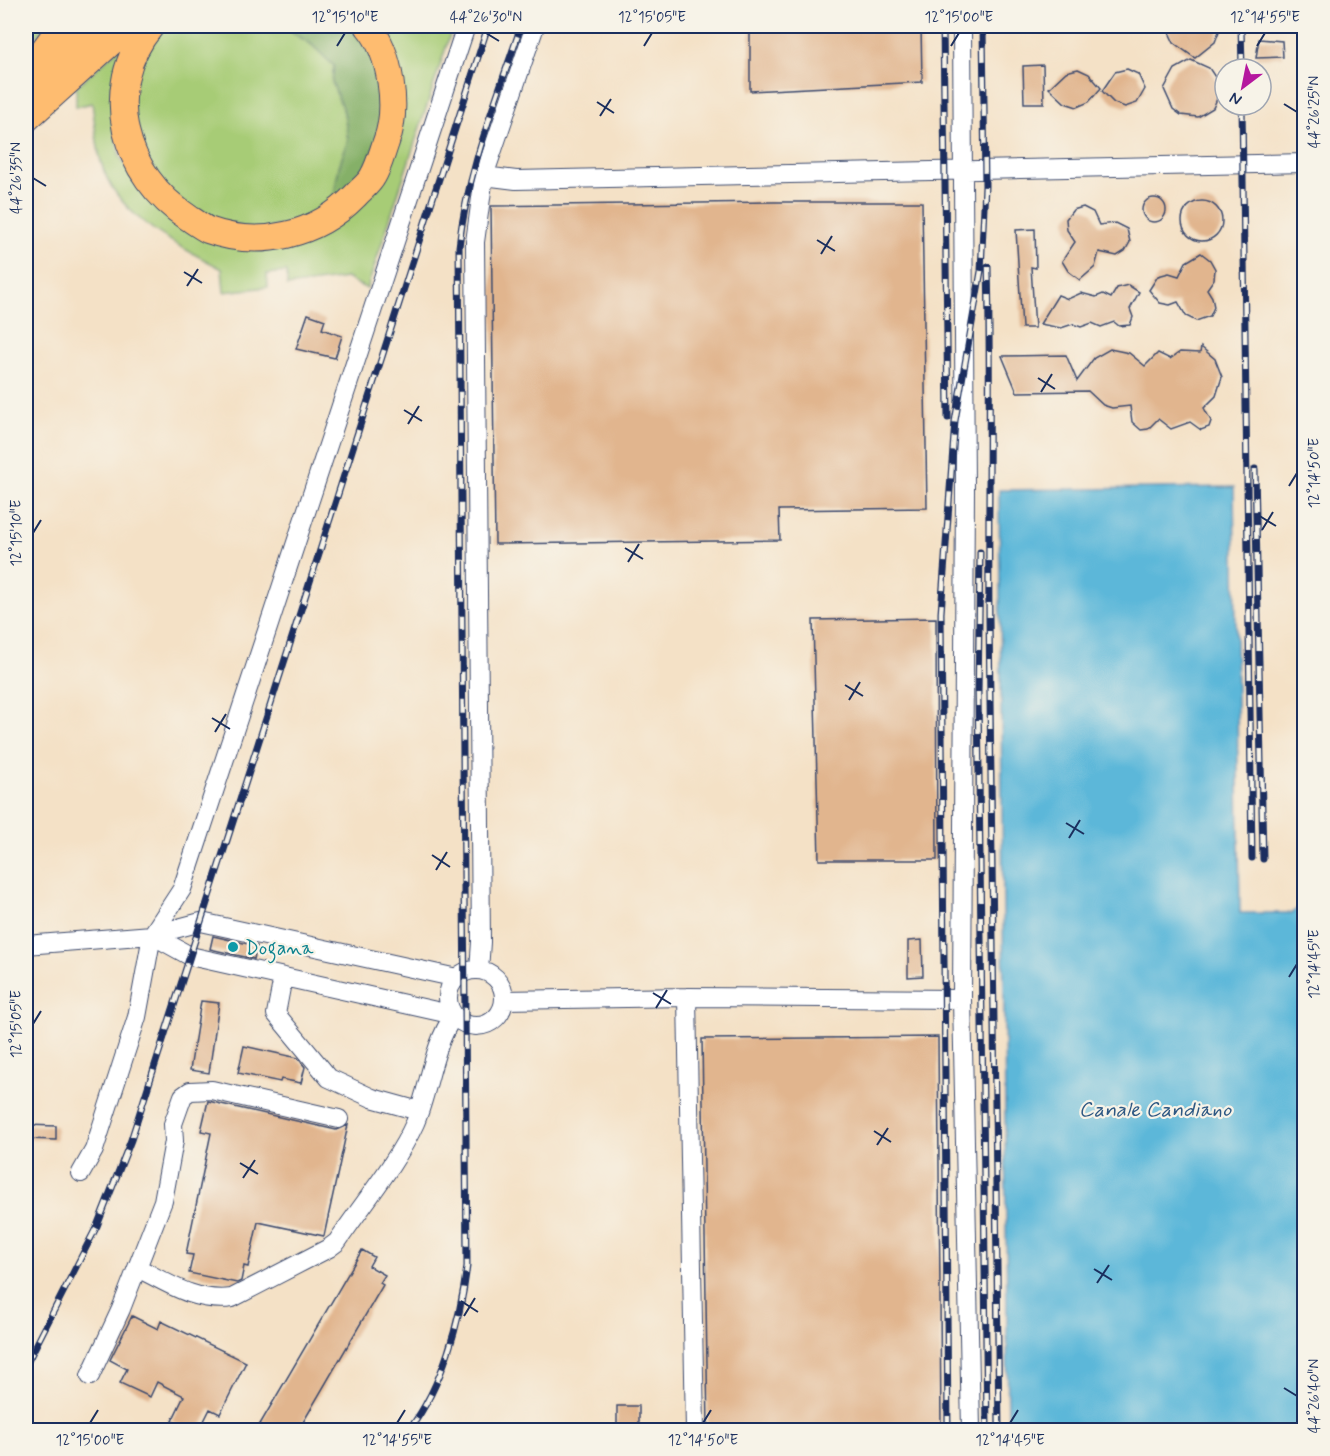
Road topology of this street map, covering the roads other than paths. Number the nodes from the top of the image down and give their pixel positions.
1 (60, 26) edge
2 (92, 26) edge
3 (129, 26) edge
4 (151, 26) edge
5 (368, 26) edge
6 (466, 26) edge
7 (535, 26) edge
8 (962, 26) edge
9 (26, 72) edge
10 (26, 84) edge
11 (26, 119) edge
12 (1305, 163) edge
13 (962, 170) junction
14 (484, 176) junction
15 (152, 935) junction
16 (26, 937) edge
17 (50, 942) junction
18 (26, 945) edge
19 (479, 970) junction
20 (283, 978) junction
21 (457, 978) junction
22 (687, 997) junction
23 (962, 999) junction
24 (504, 1000) junction
25 (454, 1015) junction
26 (419, 1111) junction
27 (339, 1119) dead end
28 (81, 1173) dead end
29 (138, 1268) junction
30 (90, 1376) dead end
31 (695, 1431) edge
32 (971, 1431) edge

1 - 9 highway
2 - 10 highway
3 - 11 highway
4 - 5 highway
6 - 15 street
7 - 14 street
8 - 13 street
12 - 13 street
13 - 14 street
13 - 23 street
14 - 19 street
15 - 17 street
15 - 20 street
15 - 21 street
15 - 28 street
16 - 17 street
17 - 18 street
19 - 21 street
19 - 24 street
20 - 25 street
20 - 26 street
21 - 25 street
22 - 23 street
22 - 24 street
22 - 31 street
23 - 32 street
24 - 25 street
25 - 26 street
26 - 29 street
27 - 29 street
29 - 30 street

